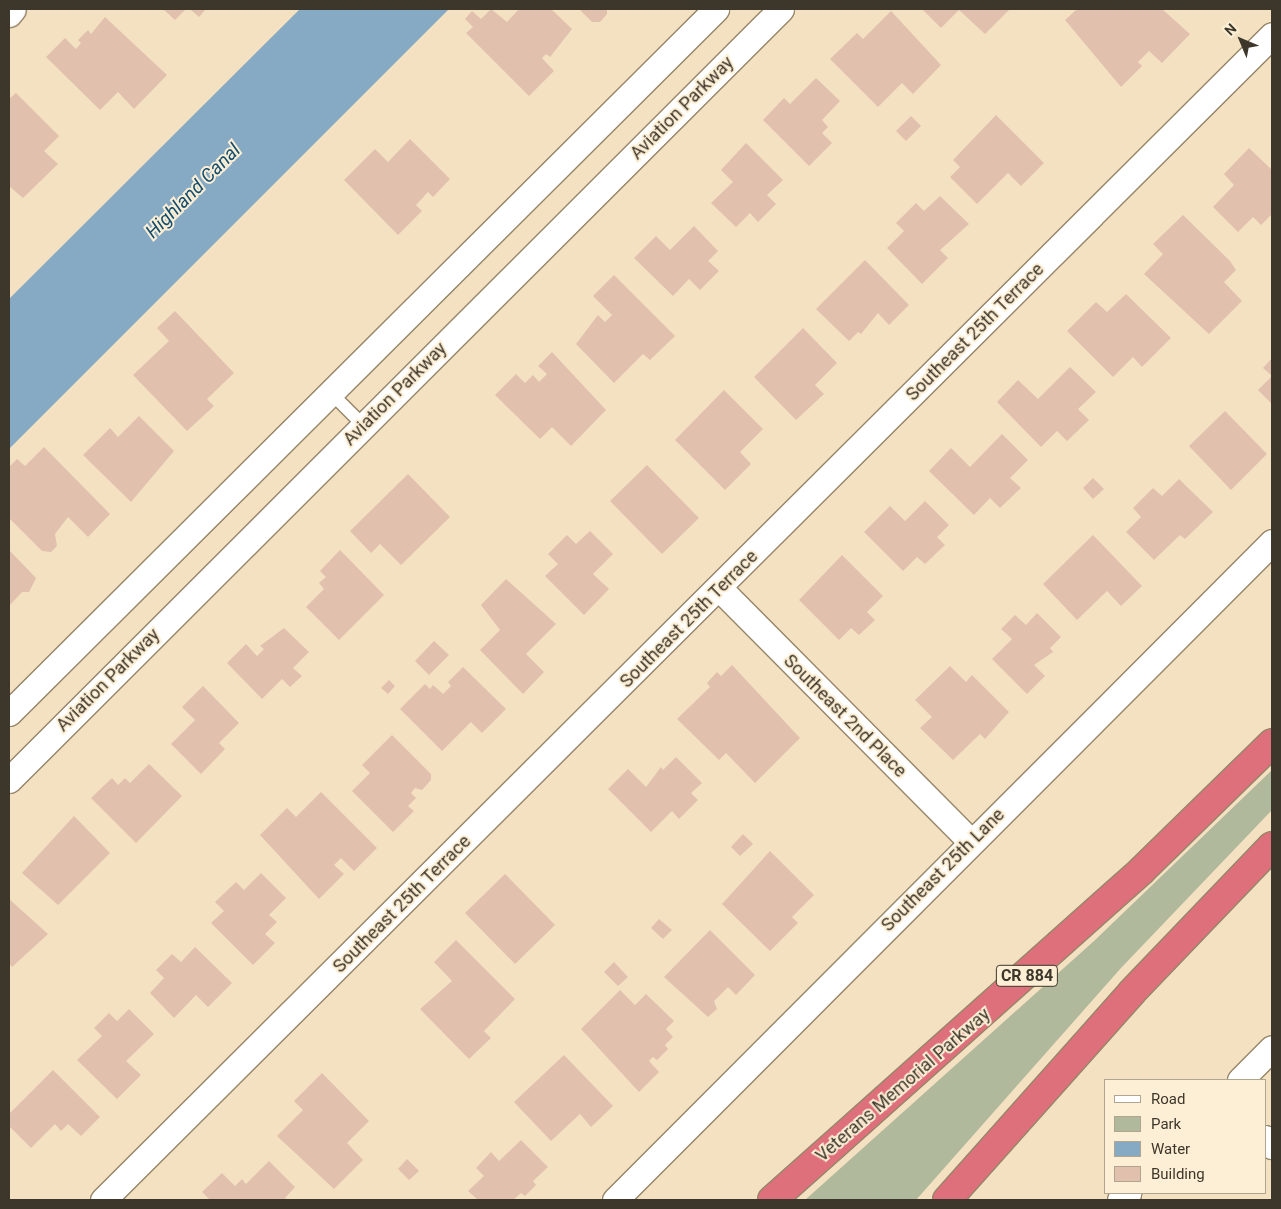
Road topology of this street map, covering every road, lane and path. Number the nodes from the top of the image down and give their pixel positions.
1 (14, 9) edge
2 (716, 9) edge
3 (781, 9) edge
4 (9, 14) edge
5 (1272, 35) edge
6 (330, 392) junction
7 (364, 426) junction
8 (1272, 542) edge
9 (720, 589) junction
10 (9, 713) edge
11 (1272, 742) edge
12 (9, 780) edge
13 (971, 842) junction
14 (1272, 846) edge
15 (1272, 1048) edge
16 (1241, 1079) edge
17 (103, 1200) edge
18 (614, 1200) edge
19 (772, 1200) edge
20 (947, 1200) edge

1 - 4 street
2 - 6 street
3 - 7 street, Aviation Parkway
5 - 9 street, Southeast 25th Terrace
6 - 7 lane
6 - 10 street
7 - 12 street, Aviation Parkway
8 - 13 street, Southeast 25th Lane
9 - 13 street, Southeast 2nd Place
9 - 17 street, Southeast 25th Terrace
11 - 19 highway, Veterans Memorial Parkway / CR 884
13 - 18 street, Southeast 25th Lane
14 - 20 highway
15 - 16 street

